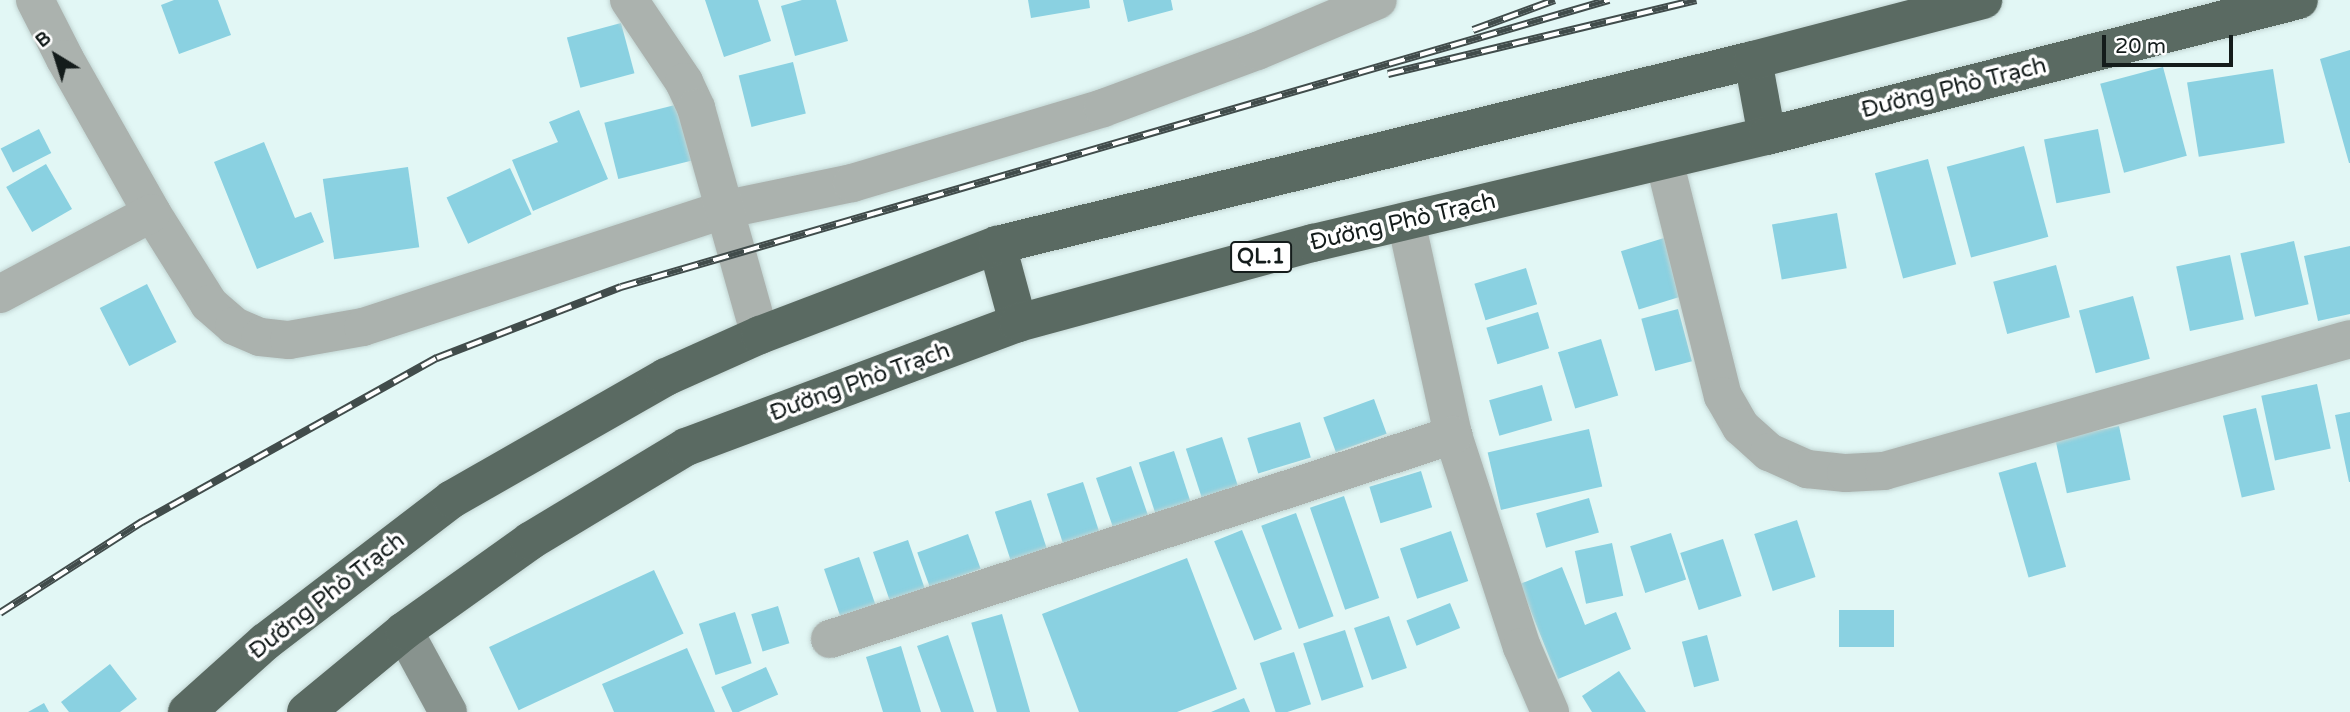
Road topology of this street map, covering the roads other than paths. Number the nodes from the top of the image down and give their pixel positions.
1 (35, 0) edge
2 (629, 0) edge
3 (1378, 0) edge
4 (1983, 0) edge
5 (2299, 0) edge
6 (1753, 60) junction
7 (1767, 136) junction
8 (1664, 160) junction
9 (727, 209) junction
10 (152, 213) junction
11 (1406, 222) junction
12 (997, 245) junction
13 (0, 295) edge
14 (1018, 323) junction
15 (760, 335) junction
16 (2350, 339) edge
17 (1453, 435) junction
18 (404, 631) junction
19 (830, 639) dead end
20 (187, 712) edge
21 (306, 712) edge
22 (449, 712) edge
23 (1550, 712) edge

1 - 10 street
2 - 9 street
3 - 9 street
4 - 6 highway, Đường Phò Trạch
5 - 7 highway, Đường Phò Trạch / QL.1
6 - 7 highway
6 - 12 highway, Đường Phò Trạch
7 - 8 highway, Đường Phò Trạch / QL.1
8 - 11 highway, Đường Phò Trạch / QL.1
8 - 16 street
9 - 10 street
9 - 15 street
10 - 13 street
11 - 14 highway, Đường Phò Trạch / QL.1
11 - 17 street
12 - 14 highway
12 - 15 highway, Đường Phò Trạch
14 - 18 highway, Đường Phò Trạch / QL.1
15 - 20 highway, Đường Phò Trạch
17 - 19 street
17 - 23 street
18 - 21 highway, Đường Phò Trạch / QL.1
18 - 22 main road

